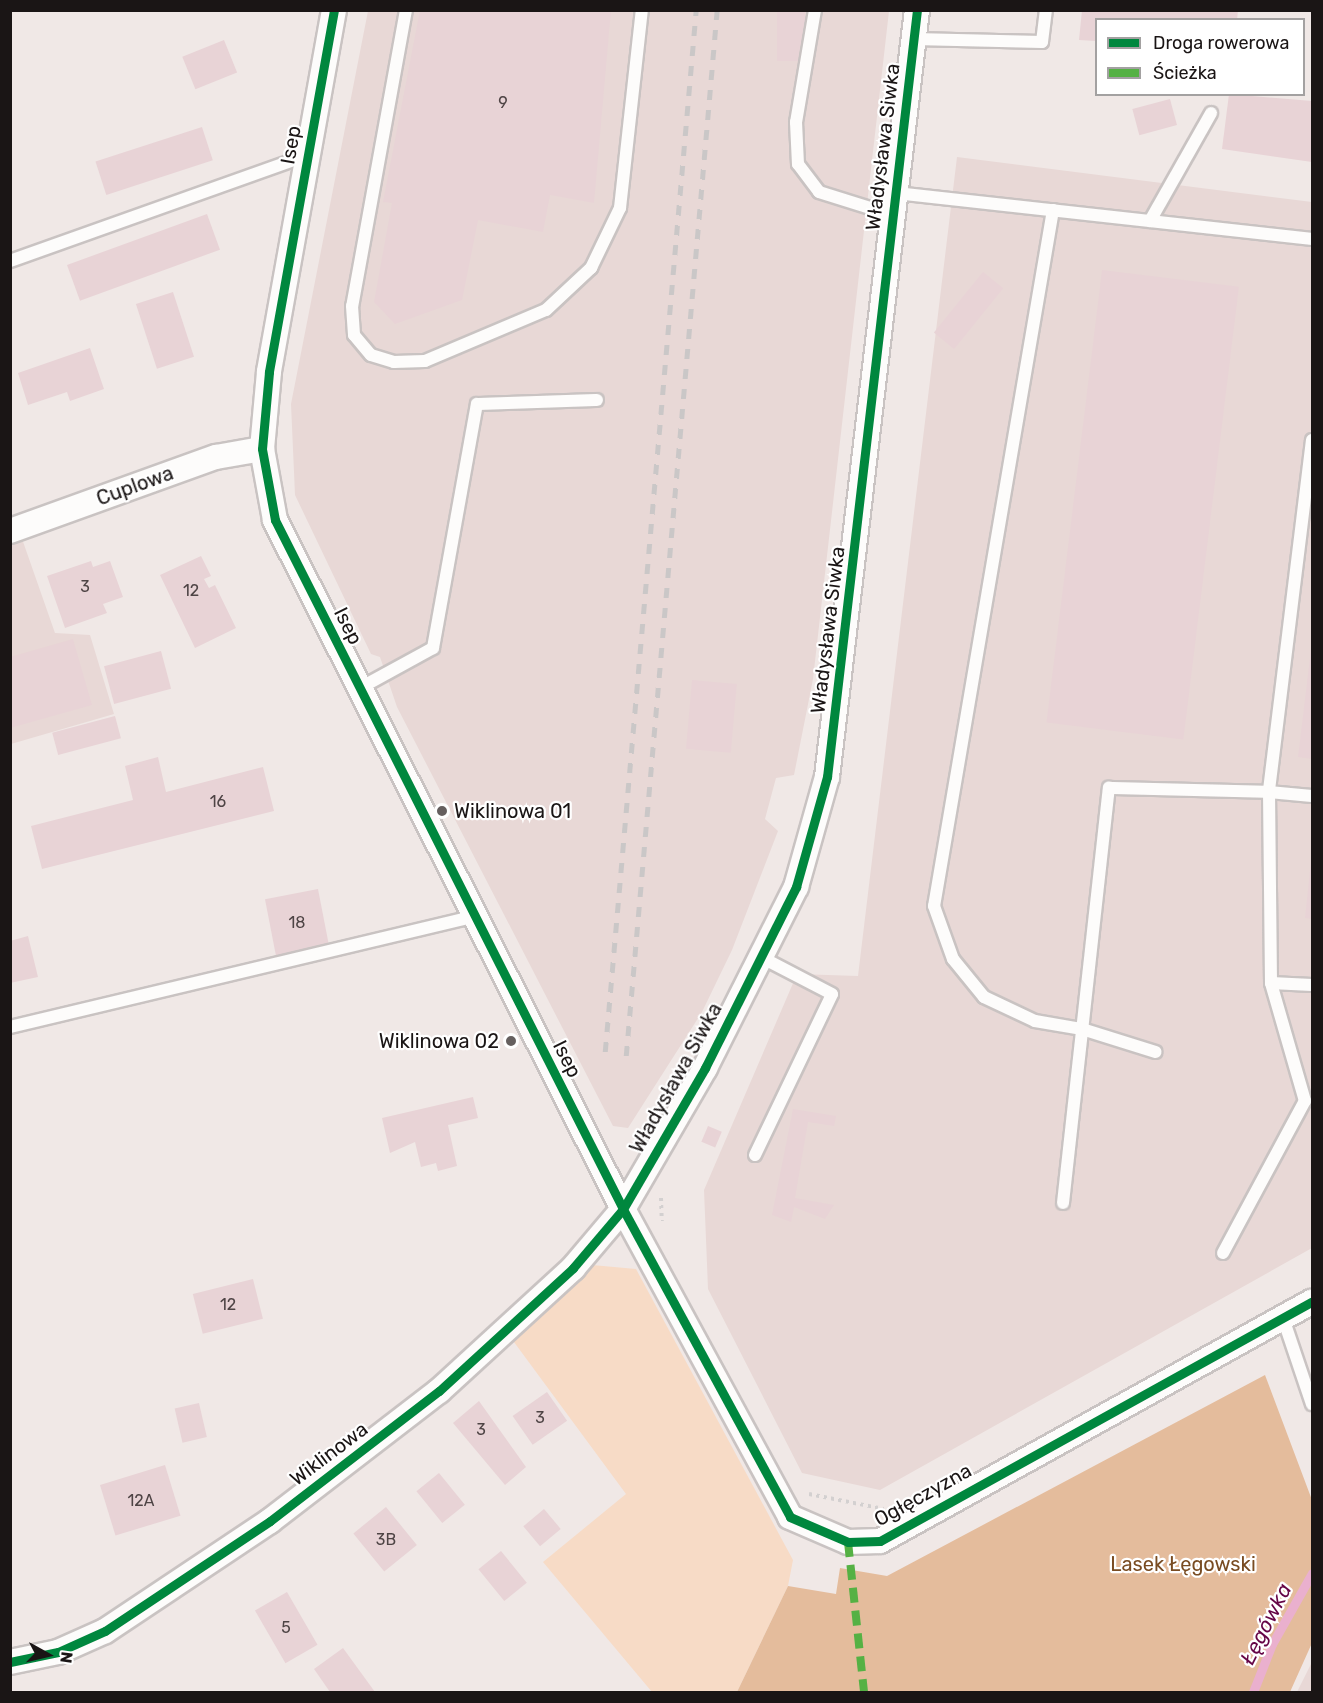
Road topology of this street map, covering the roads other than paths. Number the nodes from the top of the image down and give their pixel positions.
1 (334, 10) edge
2 (406, 10) edge
3 (642, 10) edge
4 (815, 10) edge
5 (917, 10) edge
6 (1046, 10) edge
7 (914, 39) junction
8 (1210, 113) dead end
9 (307, 155) junction
10 (895, 204) junction
11 (1053, 210) junction
12 (1150, 221) junction
13 (1312, 239) edge
14 (10, 261) edge
15 (597, 400) dead end
16 (1312, 440) edge
17 (262, 449) junction
18 (10, 531) edge
19 (360, 688) junction
20 (1269, 792) junction
21 (1312, 796) edge
22 (475, 916) junction
23 (761, 957) junction
24 (1271, 983) junction
25 (1312, 985) edge
26 (10, 1027) edge
27 (1082, 1029) junction
28 (1156, 1052) dead end
29 (1309, 1102) edge
30 (755, 1155) dead end
31 (1063, 1203) dead end
32 (623, 1209) junction
33 (1223, 1253) dead end
34 (1312, 1302) edge
35 (1283, 1318) junction
36 (1312, 1404) edge
37 (10, 1662) edge

1 - 9 street, Isep
2 - 3 lane
4 - 10 lane
5 - 7 street, Władysława Siwka
6 - 7 lane
7 - 10 street, Władysława Siwka
8 - 12 lane
9 - 14 lane
9 - 17 street, Isep
10 - 11 lane
10 - 23 street, Władysława Siwka
11 - 12 lane
11 - 27 lane
12 - 13 lane
15 - 19 lane
16 - 20 lane
17 - 18 street, Cuplowa
17 - 19 street, Isep
19 - 22 street, Isep
20 - 21 lane
20 - 24 lane
20 - 27 lane
22 - 26 lane
22 - 32 street, Isep
23 - 30 lane
23 - 32 street, Władysława Siwka
24 - 25 lane
24 - 29 lane
27 - 28 lane
27 - 31 lane
29 - 33 lane
32 - 35 street, Ogłęczyzna
32 - 37 street, Wiklinowa
34 - 35 street, Ogłęczyzna
35 - 36 lane

